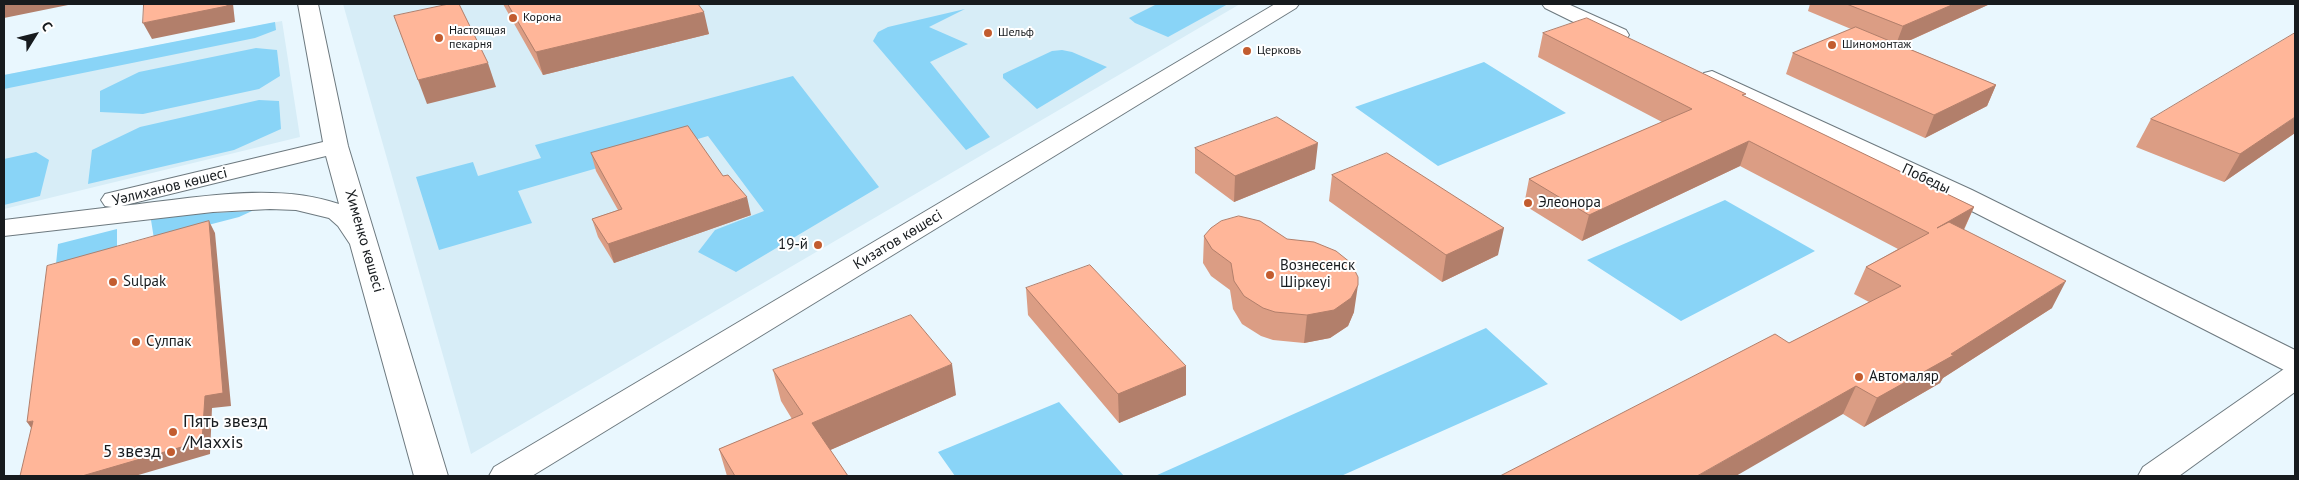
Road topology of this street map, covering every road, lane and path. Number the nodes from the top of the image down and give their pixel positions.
1 (308, 4) edge
2 (1289, 4) edge
3 (1552, 4) edge
4 (1643, 46) edge
5 (1688, 67) edge
6 (336, 146) junction
7 (4, 228) edge
8 (367, 252) junction
9 (2295, 363) edge
10 (2295, 378) edge
11 (432, 476) edge
12 (506, 476) edge
13 (2155, 476) edge

1 - 6 main road, Хименко көшесі
2 - 12 main road, Кизатов көшесі
3 - 4 main road
5 - 9 main road, Победы
6 - 7 main road, Уәлиханов көшесі
6 - 8 main road, Хименко көшесі
7 - 8 main road
8 - 11 main road, Хименко көшесі
10 - 13 main road

